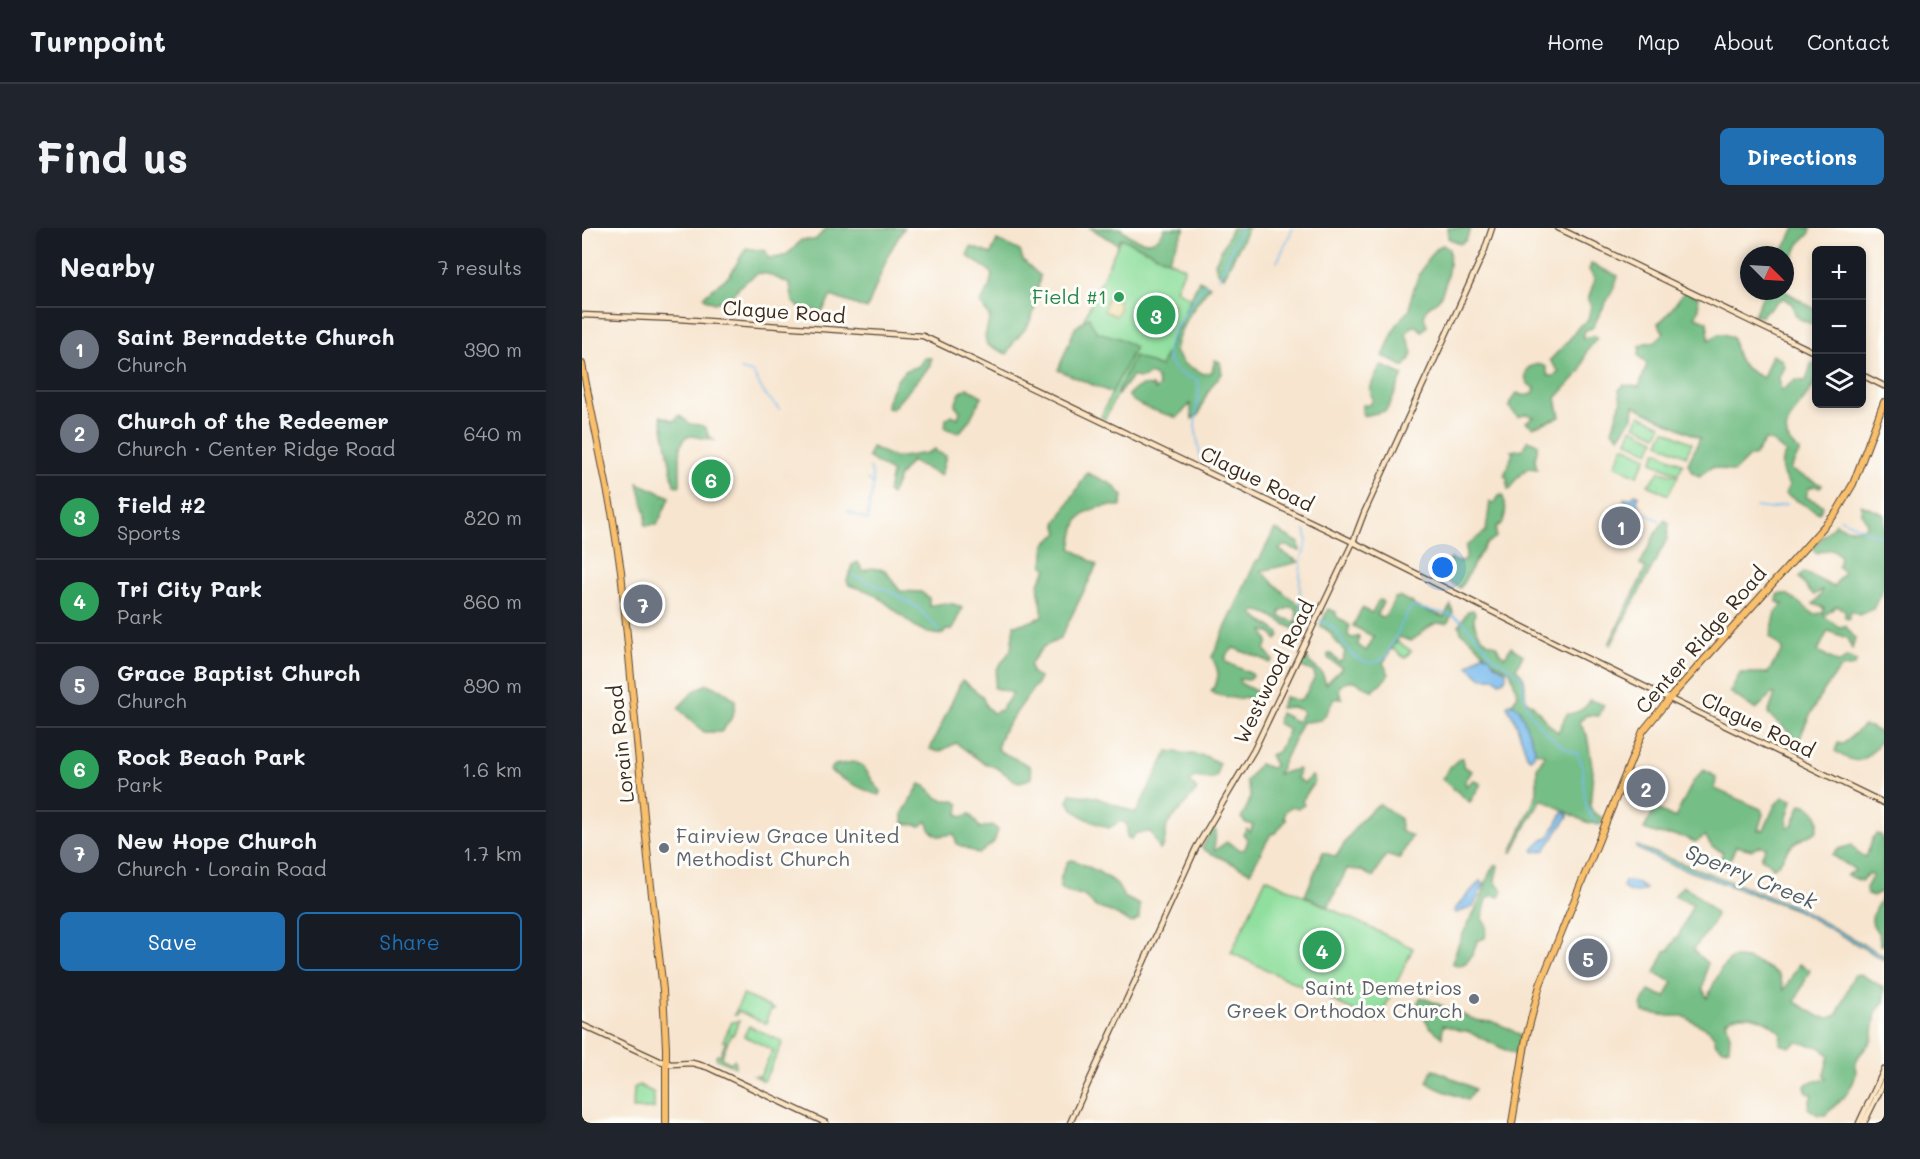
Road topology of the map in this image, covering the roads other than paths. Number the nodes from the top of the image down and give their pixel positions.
1 (1492, 228) edge
2 (1558, 228) edge
3 (582, 315) edge
4 (1812, 351) edge
5 (582, 364) edge
6 (1866, 377) edge
7 (1884, 386) edge
8 (1884, 402) edge
9 (1353, 542) junction
10 (1669, 699) junction
11 (1884, 803) edge
12 (582, 1025) edge
13 (666, 1063) junction
14 (1884, 1070) edge
15 (1884, 1082) edge
16 (666, 1123) edge
17 (826, 1123) edge
18 (1070, 1123) edge
19 (1512, 1123) edge
20 (1859, 1123) edge
21 (1864, 1123) edge

1 - 9 street, Westwood Road
2 - 4 street
3 - 9 street, Clague Road
5 - 13 main road, Lorain Road
6 - 7 street
8 - 10 main road, Center Ridge Road
9 - 10 street, Clague Road
9 - 18 street, Westwood Road
10 - 11 street, Clague Road
10 - 19 main road, Center Ridge Road
12 - 13 street
13 - 16 main road, Lorain Road
13 - 17 street
14 - 20 street
15 - 21 street

